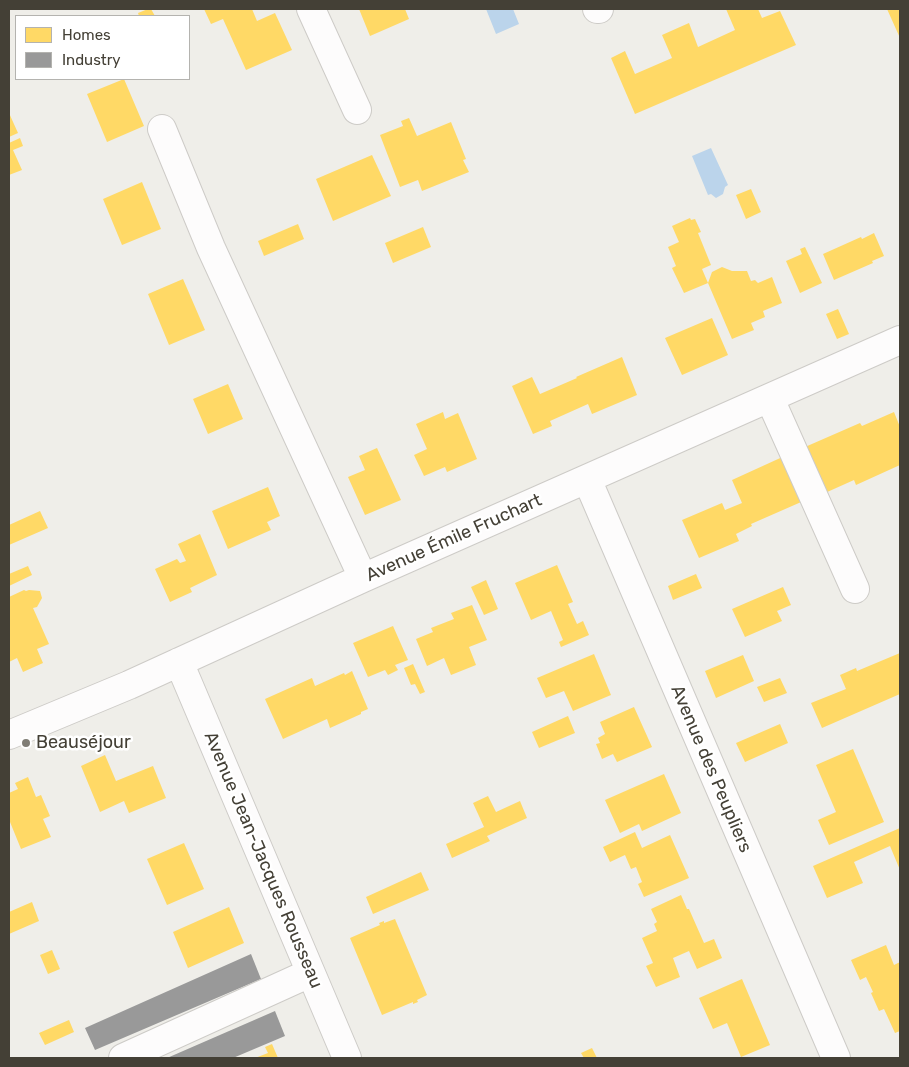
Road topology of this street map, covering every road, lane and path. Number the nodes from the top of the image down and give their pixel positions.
1 (311, 9) edge
2 (357, 110) dead end
3 (162, 129) dead end
4 (900, 340) edge
5 (770, 399) junction
6 (587, 479) junction
7 (362, 578) junction
8 (855, 590) dead end
9 (179, 662) junction
10 (9, 735) edge
11 (310, 973) junction
12 (123, 1058) edge
13 (346, 1058) edge
14 (836, 1058) edge

1 - 2 street
3 - 7 street
4 - 5 street, Avenue Émile Fruchart
5 - 6 street, Avenue Émile Fruchart
5 - 8 street
6 - 7 street, Avenue Émile Fruchart
6 - 14 street, Avenue des Peupliers
7 - 9 street, Avenue Émile Fruchart
9 - 10 street, Avenue Émile Fruchart
9 - 11 street, Avenue Jean-Jacques Rousseau
11 - 12 street
11 - 13 street, Avenue Jean-Jacques Rousseau

